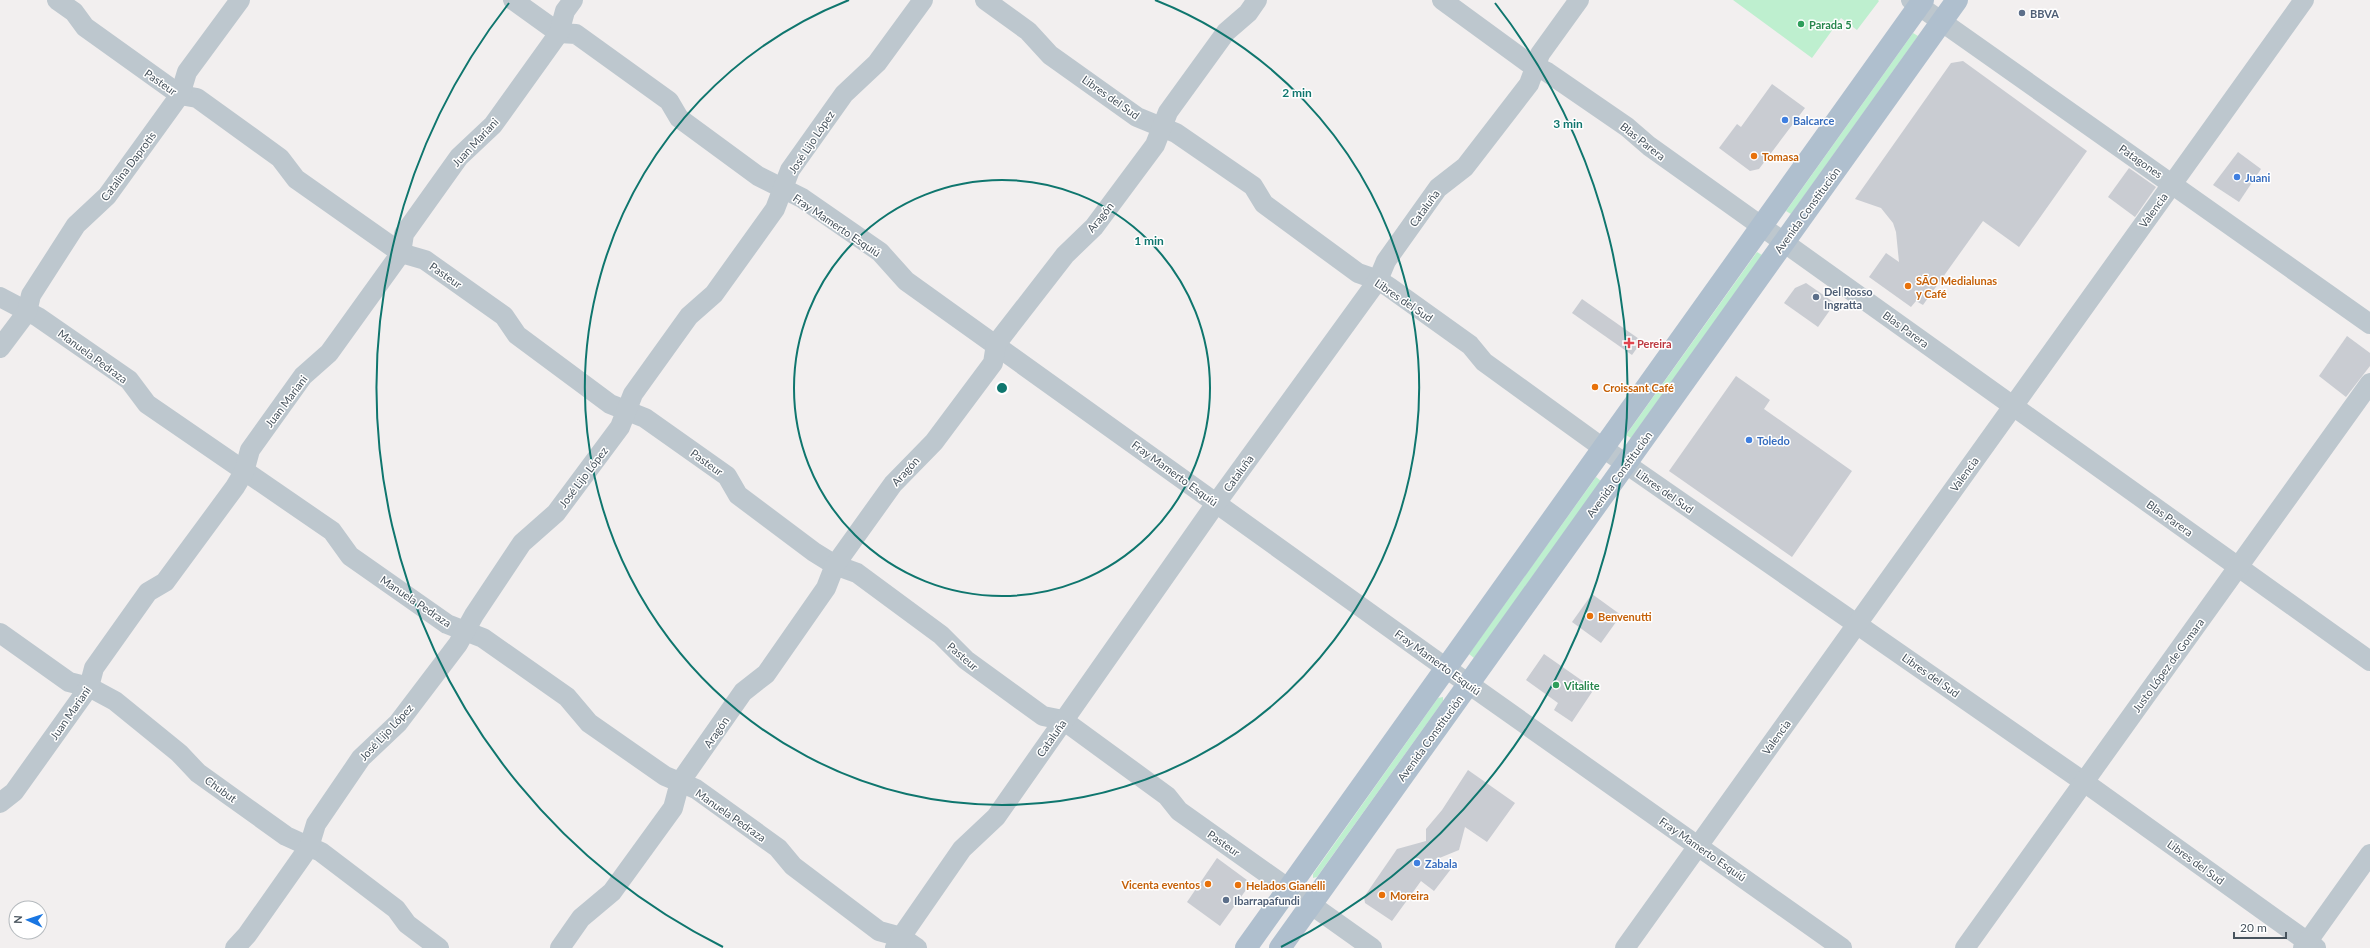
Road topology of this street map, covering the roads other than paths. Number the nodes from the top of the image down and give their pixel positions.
1 (57, 0) edge
2 (240, 0) edge
3 (513, 0) edge
4 (573, 0) edge
5 (923, 0) edge
6 (985, 0) edge
7 (1257, 0) edge
8 (1442, 0) edge
9 (1579, 0) edge
10 (1957, 0) edge
11 (2304, 0) edge
12 (1918, 2) edge
13 (1942, 21) junction
14 (559, 33) junction
15 (1536, 67) junction
16 (180, 95) junction
17 (1162, 127) junction
18 (2172, 183) junction
19 (783, 190) junction
20 (1762, 226) junction
21 (1785, 242) junction
22 (401, 253) junction
23 (1378, 280) junction
24 (0, 297) edge
25 (26, 312) junction
26 (2370, 324) edge
27 (996, 344) junction
28 (0, 348) edge
29 (2370, 382) edge
30 (2013, 406) junction
31 (627, 411) junction
32 (1603, 448) junction
33 (1626, 464) junction
34 (244, 472) junction
35 (1217, 502) junction
36 (836, 565) junction
37 (2238, 567) junction
38 (1857, 624) junction
39 (465, 631) junction
40 (0, 634) edge
41 (2370, 661) edge
42 (1446, 668) junction
43 (1468, 684) junction
44 (89, 687) junction
45 (1063, 720) junction
46 (680, 782) junction
47 (2084, 782) junction
48 (0, 803) edge
49 (1699, 845) junction
50 (309, 847) junction
51 (2370, 854) edge
52 (1288, 889) junction
53 (1311, 905) junction
54 (898, 942) edge
55 (2309, 946) edge
56 (234, 948) edge
57 (439, 948) edge
58 (560, 948) edge
59 (917, 948) edge
60 (1246, 948) edge
61 (1280, 948) edge
62 (1372, 948) edge
63 (1625, 948) edge
64 (1842, 948) edge
65 (1965, 948) edge

1 - 16 street, Pasteur
2 - 16 street, Catalina Daprotis
3 - 14 street, Fray Mamerto Esquiú
4 - 14 street, Juan Mariani
5 - 19 street, José Lijo López
6 - 17 street, Libres del Sud
7 - 17 street, Aragón
8 - 15 street, Blas Parera
9 - 15 street, Cataluña
10 - 13 main road, Avenida Constitución
11 - 18 street, Valencia
12 - 13 street, Patagones
12 - 20 main road
13 - 18 street, Patagones
13 - 21 main road, Avenida Constitución
14 - 19 street, Fray Mamerto Esquiú
14 - 22 street, Juan Mariani
15 - 20 street, Blas Parera
15 - 23 street, Cataluña
16 - 22 street, Pasteur
16 - 25 street, Catalina Daprotis
17 - 23 street, Libres del Sud
17 - 27 street, Aragón
18 - 26 street, Patagones
18 - 30 street, Valencia
19 - 27 street, Fray Mamerto Esquiú
19 - 31 street, José Lijo López
20 - 21 street, Blas Parera
20 - 32 main road
21 - 30 street, Blas Parera
21 - 33 main road, Avenida Constitución
22 - 31 street, Pasteur
22 - 34 street, Juan Mariani
23 - 32 street, Libres del Sud
23 - 35 street, Cataluña
24 - 25 street, Manuela Pedraza
25 - 28 street, Catalina Daprotis
25 - 34 street, Manuela Pedraza
27 - 35 street, Fray Mamerto Esquiú
27 - 36 street, Aragón
29 - 37 street, Justo López de Gomara
30 - 37 street, Blas Parera
30 - 38 street, Valencia
31 - 36 street, Pasteur
31 - 39 street, José Lijo López
32 - 33 street, Libres del Sud
32 - 42 main road
33 - 38 street, Libres del Sud
33 - 43 main road, Avenida Constitución
34 - 39 street, Manuela Pedraza
34 - 44 street, Juan Mariani
35 - 42 street, Fray Mamerto Esquiú
35 - 45 street, Cataluña
36 - 45 street, Pasteur
36 - 46 street, Aragón
37 - 41 street, Blas Parera
37 - 47 street, Justo López de Gomara
38 - 47 street, Libres del Sud
38 - 49 street, Valencia
39 - 46 street, Manuela Pedraza
39 - 50 street, José Lijo López
40 - 44 street, Chubut
42 - 43 street, Fray Mamerto Esquiú
42 - 52 main road
43 - 49 street, Fray Mamerto Esquiú
43 - 53 main road, Avenida Constitución
44 - 48 street, Juan Mariani
44 - 50 street, Chubut
45 - 52 street, Pasteur
45 - 54 street, Cataluña
46 - 54 street, Manuela Pedraza
46 - 58 street, Aragón
47 - 55 street, Libres del Sud
47 - 65 street, Justo López de Gomara
49 - 63 street, Valencia
49 - 64 street, Fray Mamerto Esquiú
50 - 56 street, José Lijo López
50 - 57 street, Chubut
51 - 55 street
52 - 53 street, Pasteur
52 - 60 main road
53 - 61 main road, Avenida Constitución
53 - 62 street, Pasteur
54 - 59 street, Manuela Pedraza

